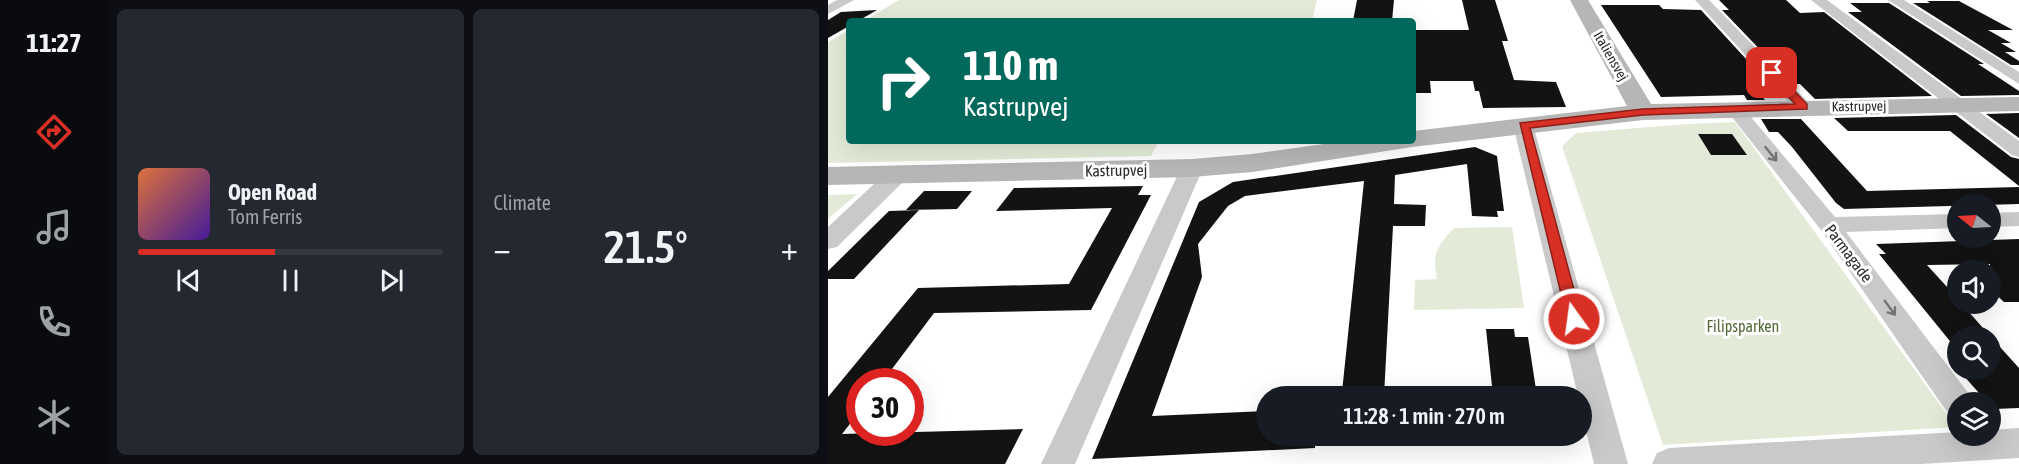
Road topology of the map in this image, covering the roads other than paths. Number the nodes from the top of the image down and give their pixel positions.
1 (1580, 0) edge
2 (1702, 0) edge
3 (1818, 0) edge
4 (1895, 0) edge
5 (839, 2) edge
6 (828, 10) edge
7 (2019, 79) edge
8 (1958, 104) junction
9 (2019, 104) edge
10 (1803, 106) junction
11 (1734, 108) junction
12 (1643, 112) junction
13 (1523, 125) junction
14 (1416, 139) edge
15 (1382, 144) edge
16 (2019, 151) edge
17 (1192, 168) junction
18 (898, 174) junction
19 (828, 176) edge
20 (2019, 219) edge
21 (2001, 220) edge
22 (1947, 221) edge
23 (1829, 225) junction
24 (828, 241) edge
25 (1950, 392) edge
26 (1997, 447) edge
27 (1058, 464) edge
28 (1611, 464) edge
29 (1669, 464) edge

1 - 12 street, Italiensvej
2 - 10 street
3 - 8 street
4 - 7 street
5 - 6 street
8 - 9 street, Kastrupvej
8 - 10 street, Kastrupvej
8 - 16 street
10 - 11 street, Kastrupvej
11 - 12 street, Kastrupvej
11 -> 23 street, Parmagade
12 - 13 street, Kastrupvej
13 - 14 street, Kastrupvej
13 - 28 street
15 - 17 street, Kastrupvej
17 - 18 street, Kastrupvej
17 - 27 street
18 - 19 street, Kastrupvej
18 - 24 street
20 - 21 street
22 - 23 street
23 -> 25 street, Parmagade
26 - 29 street

